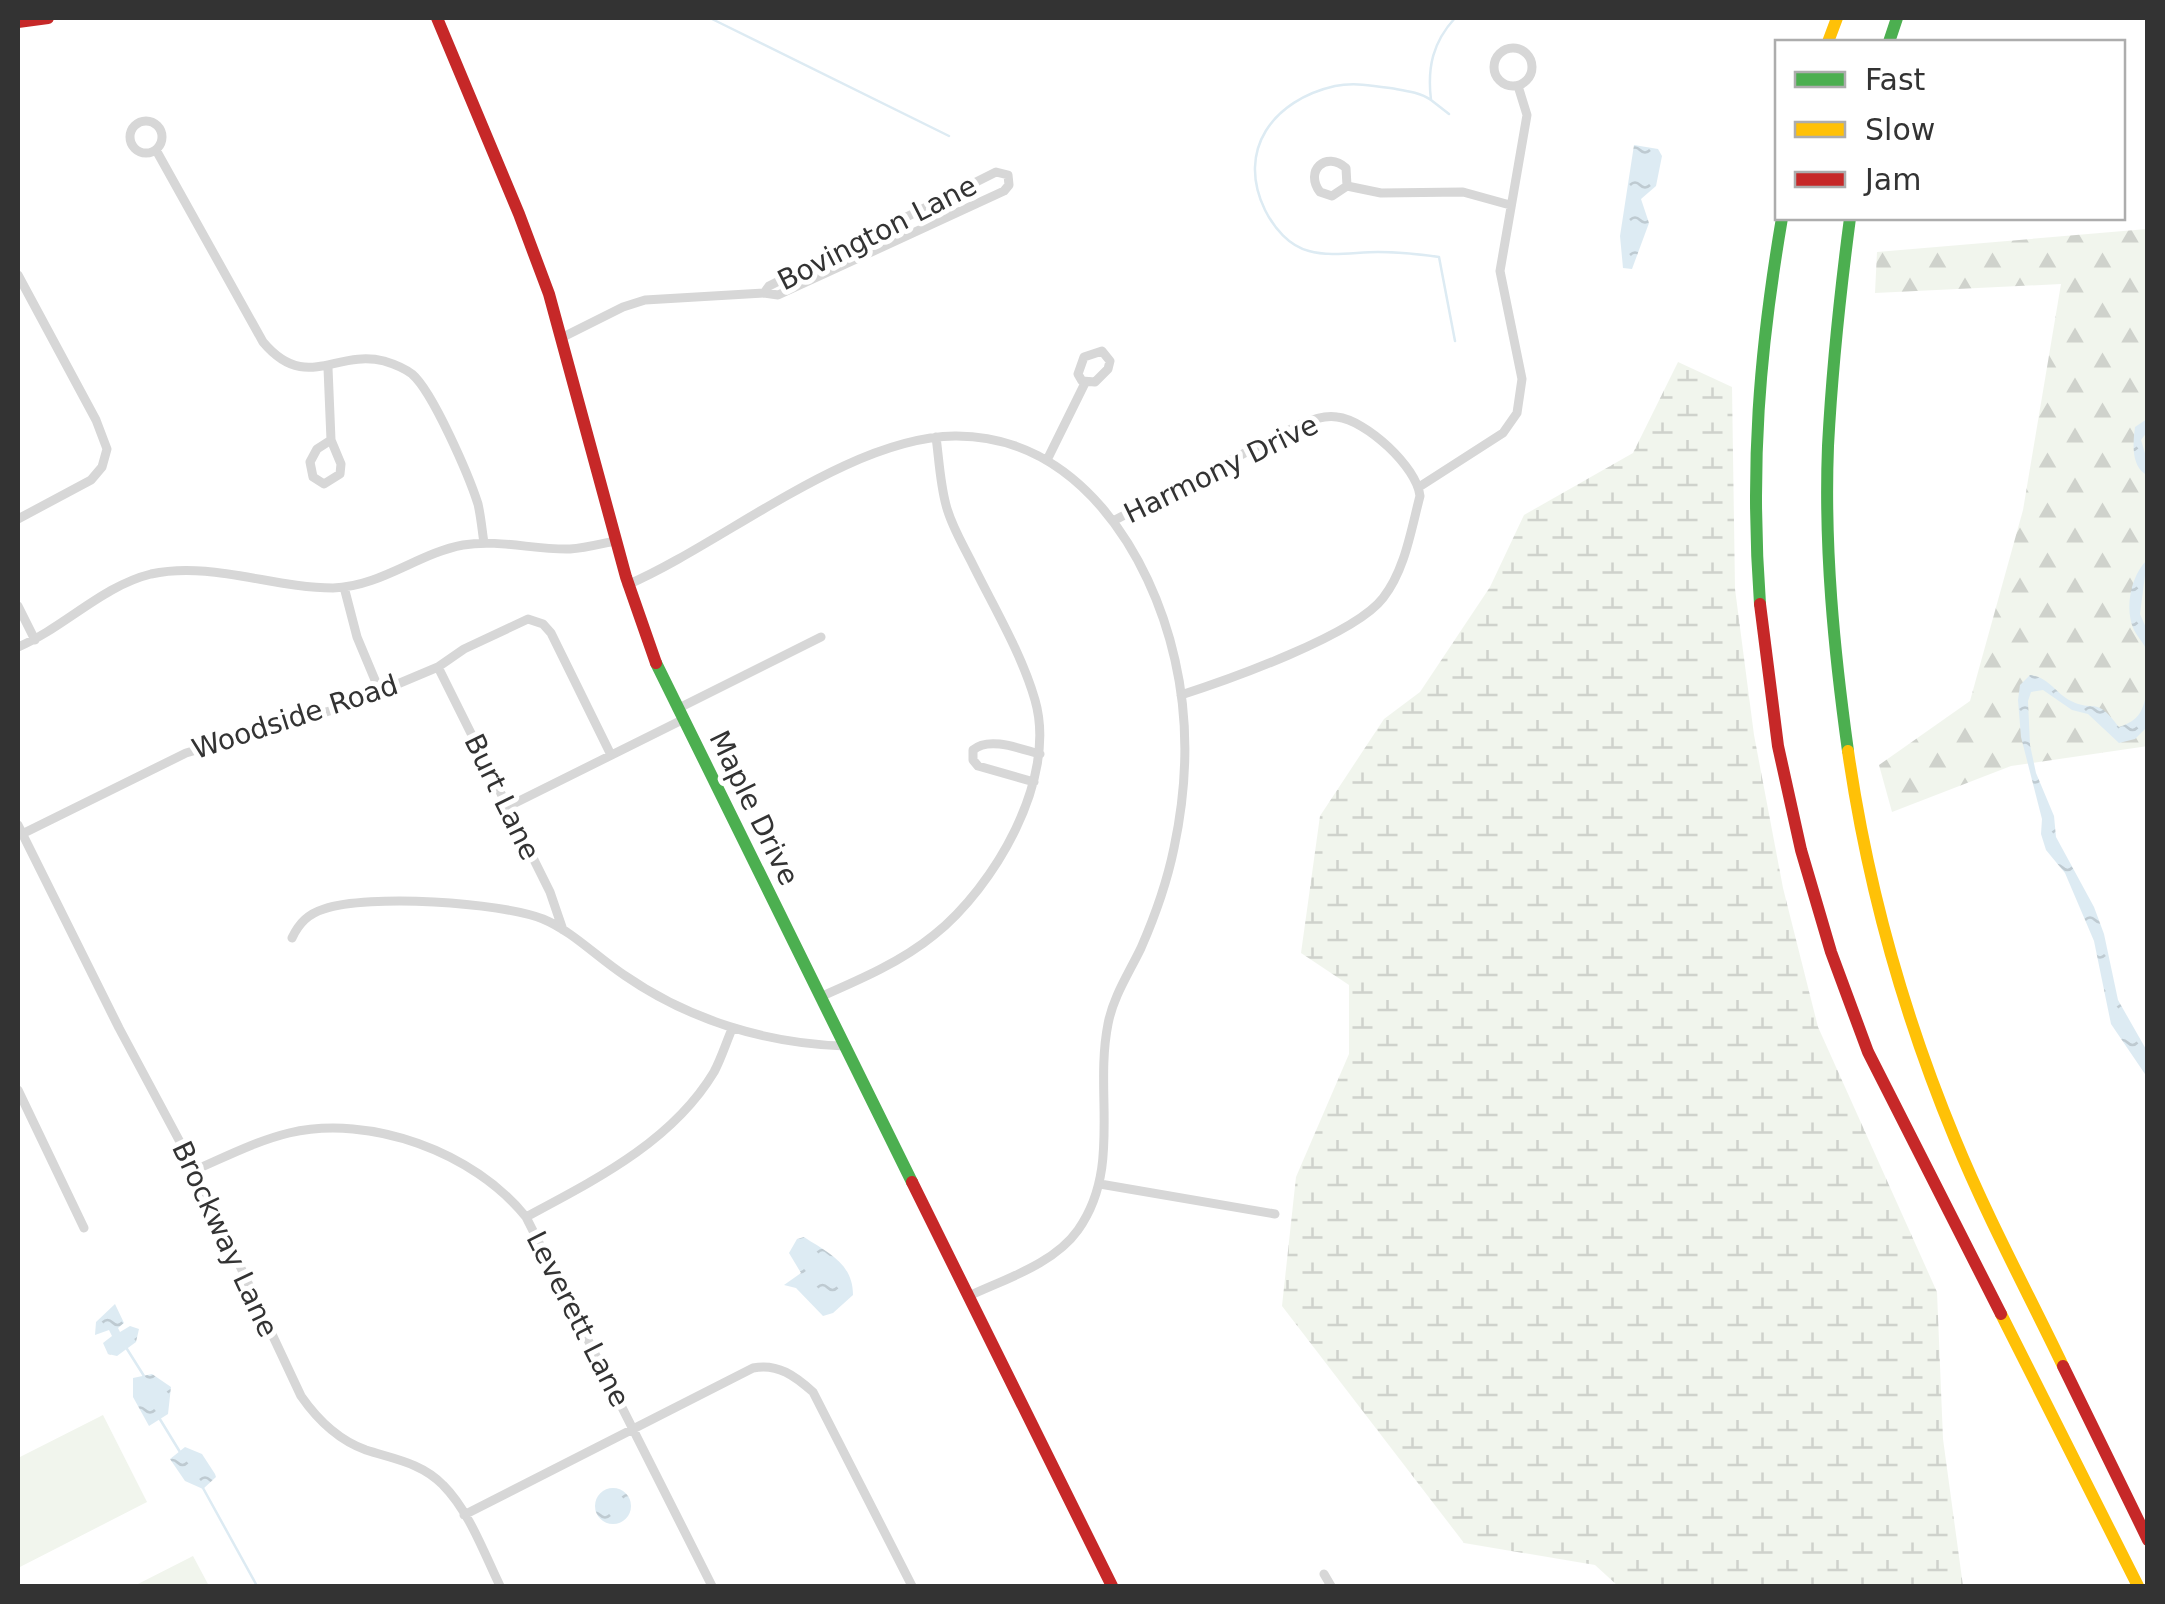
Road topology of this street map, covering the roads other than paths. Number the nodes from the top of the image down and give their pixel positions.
1 (48, 18) edge
2 (437, 18) edge
3 (18, 22) edge
4 (1518, 86) junction
5 (156, 150) dead end
6 (1347, 186) junction
7 (1510, 205) junction
8 (1782, 220) edge
9 (1850, 220) edge
10 (840, 250) junction
11 (846, 263) junction
12 (18, 275) edge
13 (764, 293) junction
14 (563, 337) junction
15 (328, 368) junction
16 (1085, 383) dead end
17 (936, 437) junction
18 (332, 440) junction
19 (1048, 458) junction
20 (1419, 486) junction
21 (18, 520) edge
22 (1113, 521) junction
23 (615, 540) junction
24 (484, 542) junction
25 (627, 586) junction
26 (344, 587) junction
27 (18, 606) edge
28 (18, 631) edge
29 (821, 637) dead end
30 (25, 644) edge
31 (438, 666) junction
32 (380, 692) junction
33 (1180, 695) junction
34 (680, 714) junction
35 (1040, 754) junction
36 (610, 756) junction
37 (1034, 782) junction
38 (506, 807) junction
39 (20, 829) edge
40 (562, 930) junction
41 (292, 938) dead end
42 (820, 997) junction
43 (732, 1029) junction
44 (845, 1046) junction
45 (18, 1090) edge
46 (195, 1170) junction
47 (1100, 1184) junction
48 (1276, 1214) dead end
49 (526, 1217) junction
50 (84, 1228) dead end
51 (969, 1296) junction
52 (634, 1429) junction
53 (464, 1515) junction
54 (2148, 1540) edge
55 (1324, 1574) dead end
56 (500, 1586) edge
57 (712, 1586) edge
58 (912, 1586) edge
59 (1112, 1586) edge
60 (1332, 1586) edge
61 (2138, 1586) edge

1 - 3 main road
2 - 14 main road, Maple Drive
4 - 4 street
4 - 7 street
5 - 15 street
6 - 6 street
6 - 7 street
7 - 20 street
8 - 61 main road
9 - 54 main road
10 - 11 street
10 - 11 street, Bovington Lane
10 - 13 street, Bovington Lane
11 - 13 street, Bovington Lane
12 - 21 street
13 - 14 street, Bovington Lane
14 - 23 main road, Maple Drive
15 - 18 street
15 - 24 street
16 - 19 street
17 - 19 street
17 - 25 street
17 - 35 street
18 - 18 street
19 - 22 street
20 - 22 street, Harmony Drive
20 - 33 street
22 - 33 street
23 - 24 street
23 - 25 main road, Maple Drive
24 - 26 street
25 - 34 main road, Maple Drive
26 - 30 street
26 - 32 street
27 - 30 street
28 - 30 street
29 - 34 street
31 - 32 street, Woodside Road
31 - 36 street, Woodside Road
31 - 38 street, Burt Lane
32 - 39 street, Woodside Road
33 - 47 street
34 - 36 street
34 - 42 main road, Maple Drive
35 - 37 street
35 - 37 street
36 - 38 street
37 - 42 street
38 - 40 street, Burt Lane
39 - 46 street, Brockway Lane
40 - 41 street
40 - 43 street
42 - 44 main road, Maple Drive
43 - 44 street
43 - 49 street
44 - 51 main road, Maple Drive
45 - 50 street
46 - 49 street, Leverett Lane
46 - 53 street, Brockway Lane
47 - 48 street
47 - 51 street
49 - 52 street, Leverett Lane
51 - 59 main road, Maple Drive
52 - 53 street
52 - 57 street, Leverett Lane
52 - 58 street
53 - 56 street, Brockway Lane
55 - 60 street

